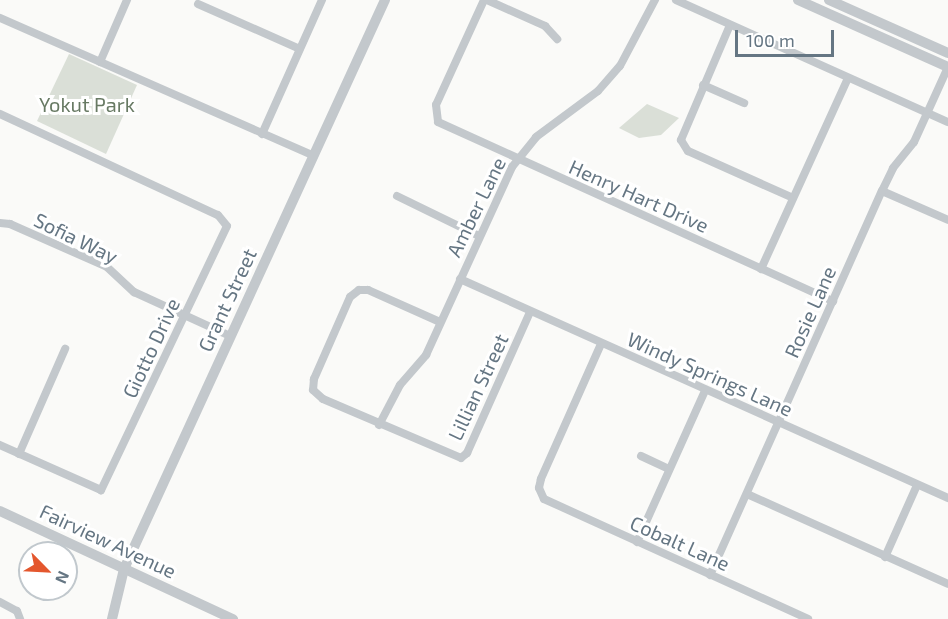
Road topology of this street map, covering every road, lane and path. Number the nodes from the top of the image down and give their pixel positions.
1 (127, 0) edge
2 (322, 0) edge
3 (385, 0) edge
4 (486, 0) edge
5 (655, 0) edge
6 (676, 0) edge
7 (798, 0) edge
8 (829, 0) edge
9 (842, 3) edge
10 (198, 4) dead end
11 (0, 18) edge
12 (730, 24) junction
13 (557, 39) dead end
14 (300, 49) junction
15 (948, 53) edge
16 (100, 62) junction
17 (948, 67) edge
18 (848, 78) junction
19 (703, 85) junction
20 (744, 103) dead end
21 (927, 113) junction
22 (0, 114) edge
23 (948, 122) edge
24 (262, 134) junction
25 (315, 156) junction
26 (517, 160) junction
27 (882, 191) junction
28 (398, 196) dead end
29 (793, 198) junction
30 (948, 220) edge
31 (0, 223) edge
32 (479, 236) junction
33 (761, 269) junction
34 (460, 279) junction
35 (833, 301) junction
36 (531, 312) junction
37 (183, 315) junction
38 (440, 322) junction
39 (230, 336) junction
40 (602, 344) junction
41 (65, 349) dead end
42 (705, 390) junction
43 (778, 422) junction
44 (379, 425) junction
45 (0, 446) edge
46 (19, 454) junction
47 (641, 456) dead end
48 (669, 469) junction
49 (917, 485) junction
50 (747, 494) junction
51 (948, 498) edge
52 (0, 511) edge
53 (637, 542) junction
54 (885, 557) junction
55 (124, 569) junction
56 (710, 575) junction
57 (948, 584) edge
58 (0, 602) edge
59 (788, 615) edge
60 (19, 618) edge
61 (112, 619) edge
62 (234, 619) edge
63 (808, 619) edge

1 - 16 street
2 - 14 street
3 - 25 street, Grant Street
4 - 13 street
4 - 26 street, Henry Hart Drive
5 - 26 street, Amber Lane
6 - 12 street
7 - 17 street
8 - 9 street
9 - 15 street
10 - 14 street
11 - 16 street
12 - 18 street
12 - 19 street
14 - 24 street
16 - 24 street
17 - 21 street, Rosie Lane
18 - 21 street
18 - 29 street
19 - 20 street
19 - 29 street
21 - 23 street
21 - 27 street, Rosie Lane
22 - 37 street, Giotto Drive
24 - 25 street
25 - 39 street, Grant Street
26 - 32 street, Amber Lane
26 - 33 street, Henry Hart Drive
27 - 30 street
27 - 35 street, Rosie Lane
28 - 32 street
29 - 33 street
31 - 37 street, Sofia Way
32 - 34 street, Amber Lane
33 - 35 street, Henry Hart Drive
34 - 36 street, Windy Springs Lane
34 - 38 street, Amber Lane
35 - 43 street, Rosie Lane
36 - 40 street, Windy Springs Lane
36 - 44 street, Lillian Street
37 - 39 street, Sofia Way
37 - 46 street, Giotto Drive
38 - 44 street, Amber Lane
38 - 44 street
39 - 55 street, Grant Street
40 - 42 street, Windy Springs Lane
40 - 53 street, Cobalt Lane
41 - 46 street
42 - 43 street, Windy Springs Lane
42 - 48 street
43 - 49 street, Windy Springs Lane
43 - 50 street, Rosie Lane
45 - 46 street
47 - 48 street
48 - 53 street
49 - 51 street, Windy Springs Lane
49 - 54 street
50 - 54 street
50 - 56 street, Rosie Lane
52 - 55 street, Fairview Avenue
53 - 56 street, Cobalt Lane
54 - 57 street
55 - 61 street, Grant Street
55 - 62 street, Fairview Avenue
56 - 59 street, Cobalt Lane
58 - 60 street
59 - 63 street, Cobalt Lane

